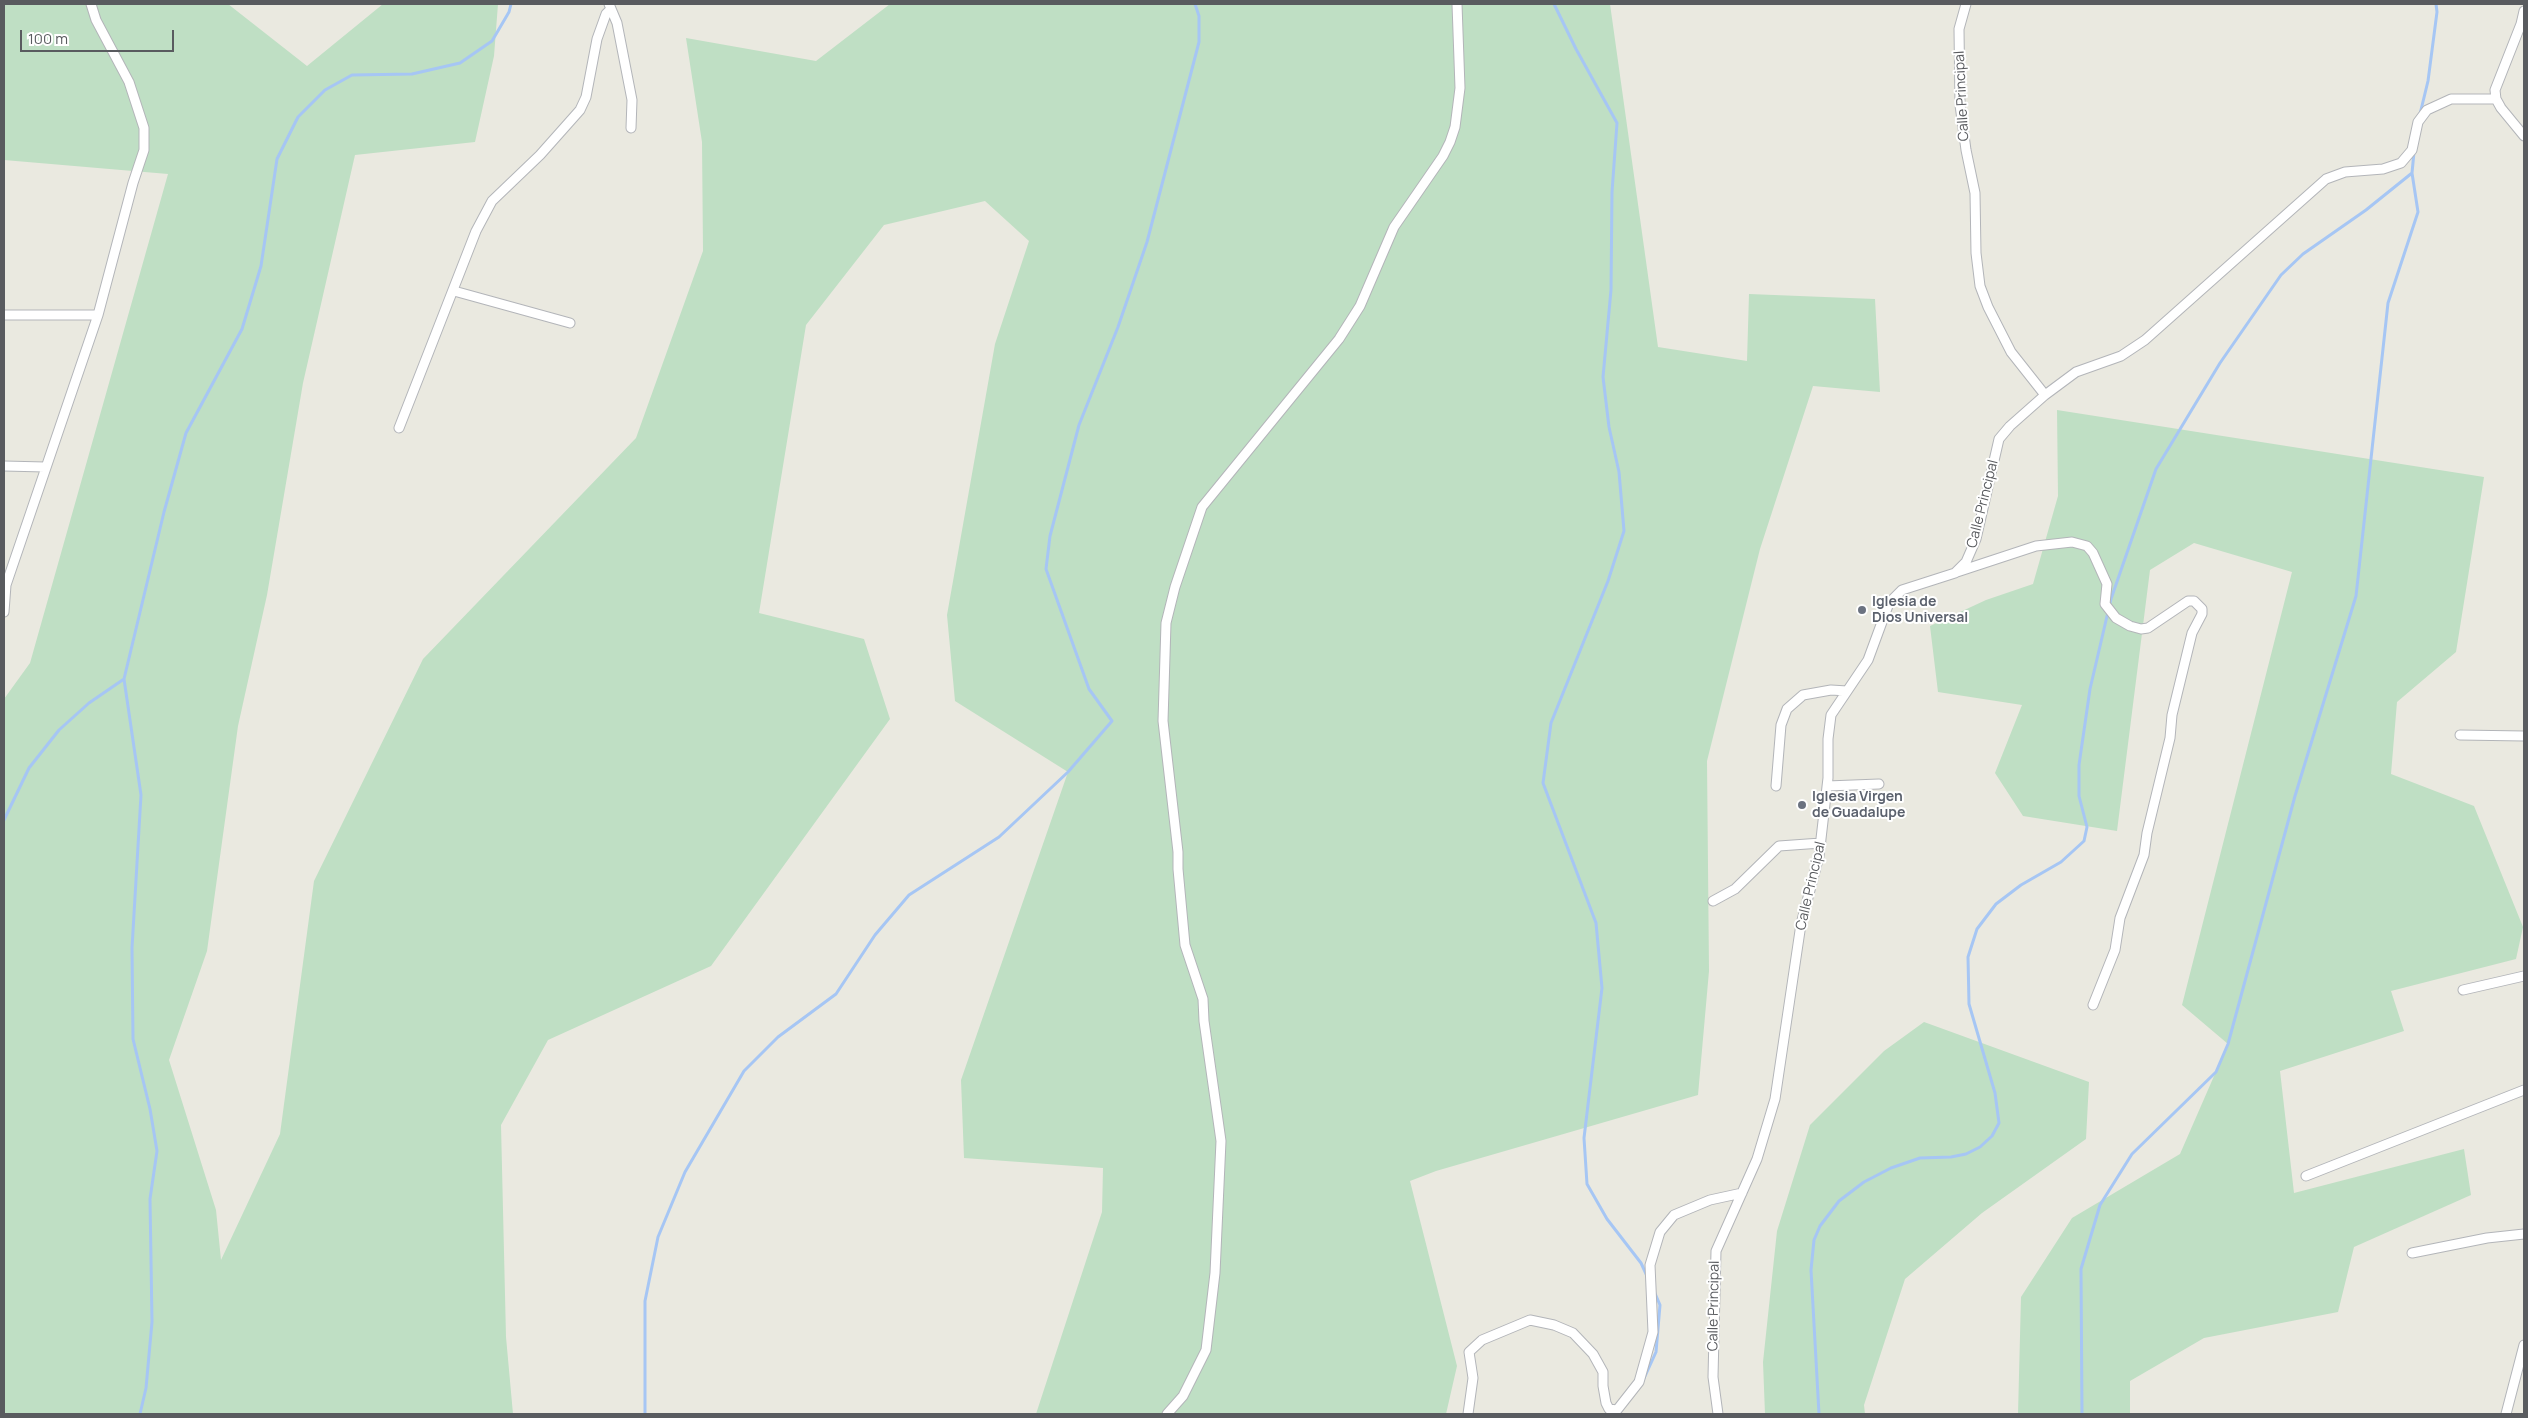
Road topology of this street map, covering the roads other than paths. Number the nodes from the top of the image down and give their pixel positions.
1 (91, 4) edge
2 (1458, 4) edge
3 (1966, 4) edge
4 (2520, 4) edge
5 (610, 7) edge
6 (2524, 10) edge
7 (2496, 99) junction
8 (631, 128) dead end
9 (2524, 136) edge
10 (454, 291) junction
11 (4, 315) edge
12 (98, 315) junction
13 (570, 323) dead end
14 (2045, 395) junction
15 (399, 428) dead end
16 (4, 466) edge
17 (45, 467) junction
18 (1954, 573) junction
19 (4, 612) edge
20 (1847, 691) junction
21 (2460, 735) dead end
22 (2524, 736) edge
23 (1879, 784) dead end
24 (1776, 786) dead end
25 (1828, 786) junction
26 (1821, 844) junction
27 (1713, 901) dead end
28 (2524, 976) edge
29 (2463, 990) dead end
30 (2093, 1005) dead end
31 (2524, 1090) edge
32 (2306, 1176) dead end
33 (1742, 1193) junction
34 (2524, 1234) edge
35 (2412, 1254) dead end
36 (2524, 1345) edge
37 (1168, 1414) edge
38 (1468, 1414) edge
39 (1718, 1414) edge
40 (2506, 1414) edge

1 - 12 street
2 - 37 street
3 - 14 street, Calle Principal
4 - 6 street
5 - 8 street
5 - 10 street
6 - 7 street
7 - 9 street
7 - 14 street
10 - 13 street
10 - 15 street
11 - 12 street
12 - 17 street
14 - 18 street, Calle Principal
16 - 17 street
17 - 19 street
18 - 20 street, Calle Principal
18 - 30 street
20 - 24 street
20 - 25 street, Calle Principal
21 - 22 street
23 - 25 street
25 - 26 street, Calle Principal
26 - 27 street
26 - 33 street, Calle Principal
28 - 29 street
31 - 32 street
33 - 38 street
33 - 39 street, Calle Principal
34 - 35 street
36 - 40 street

